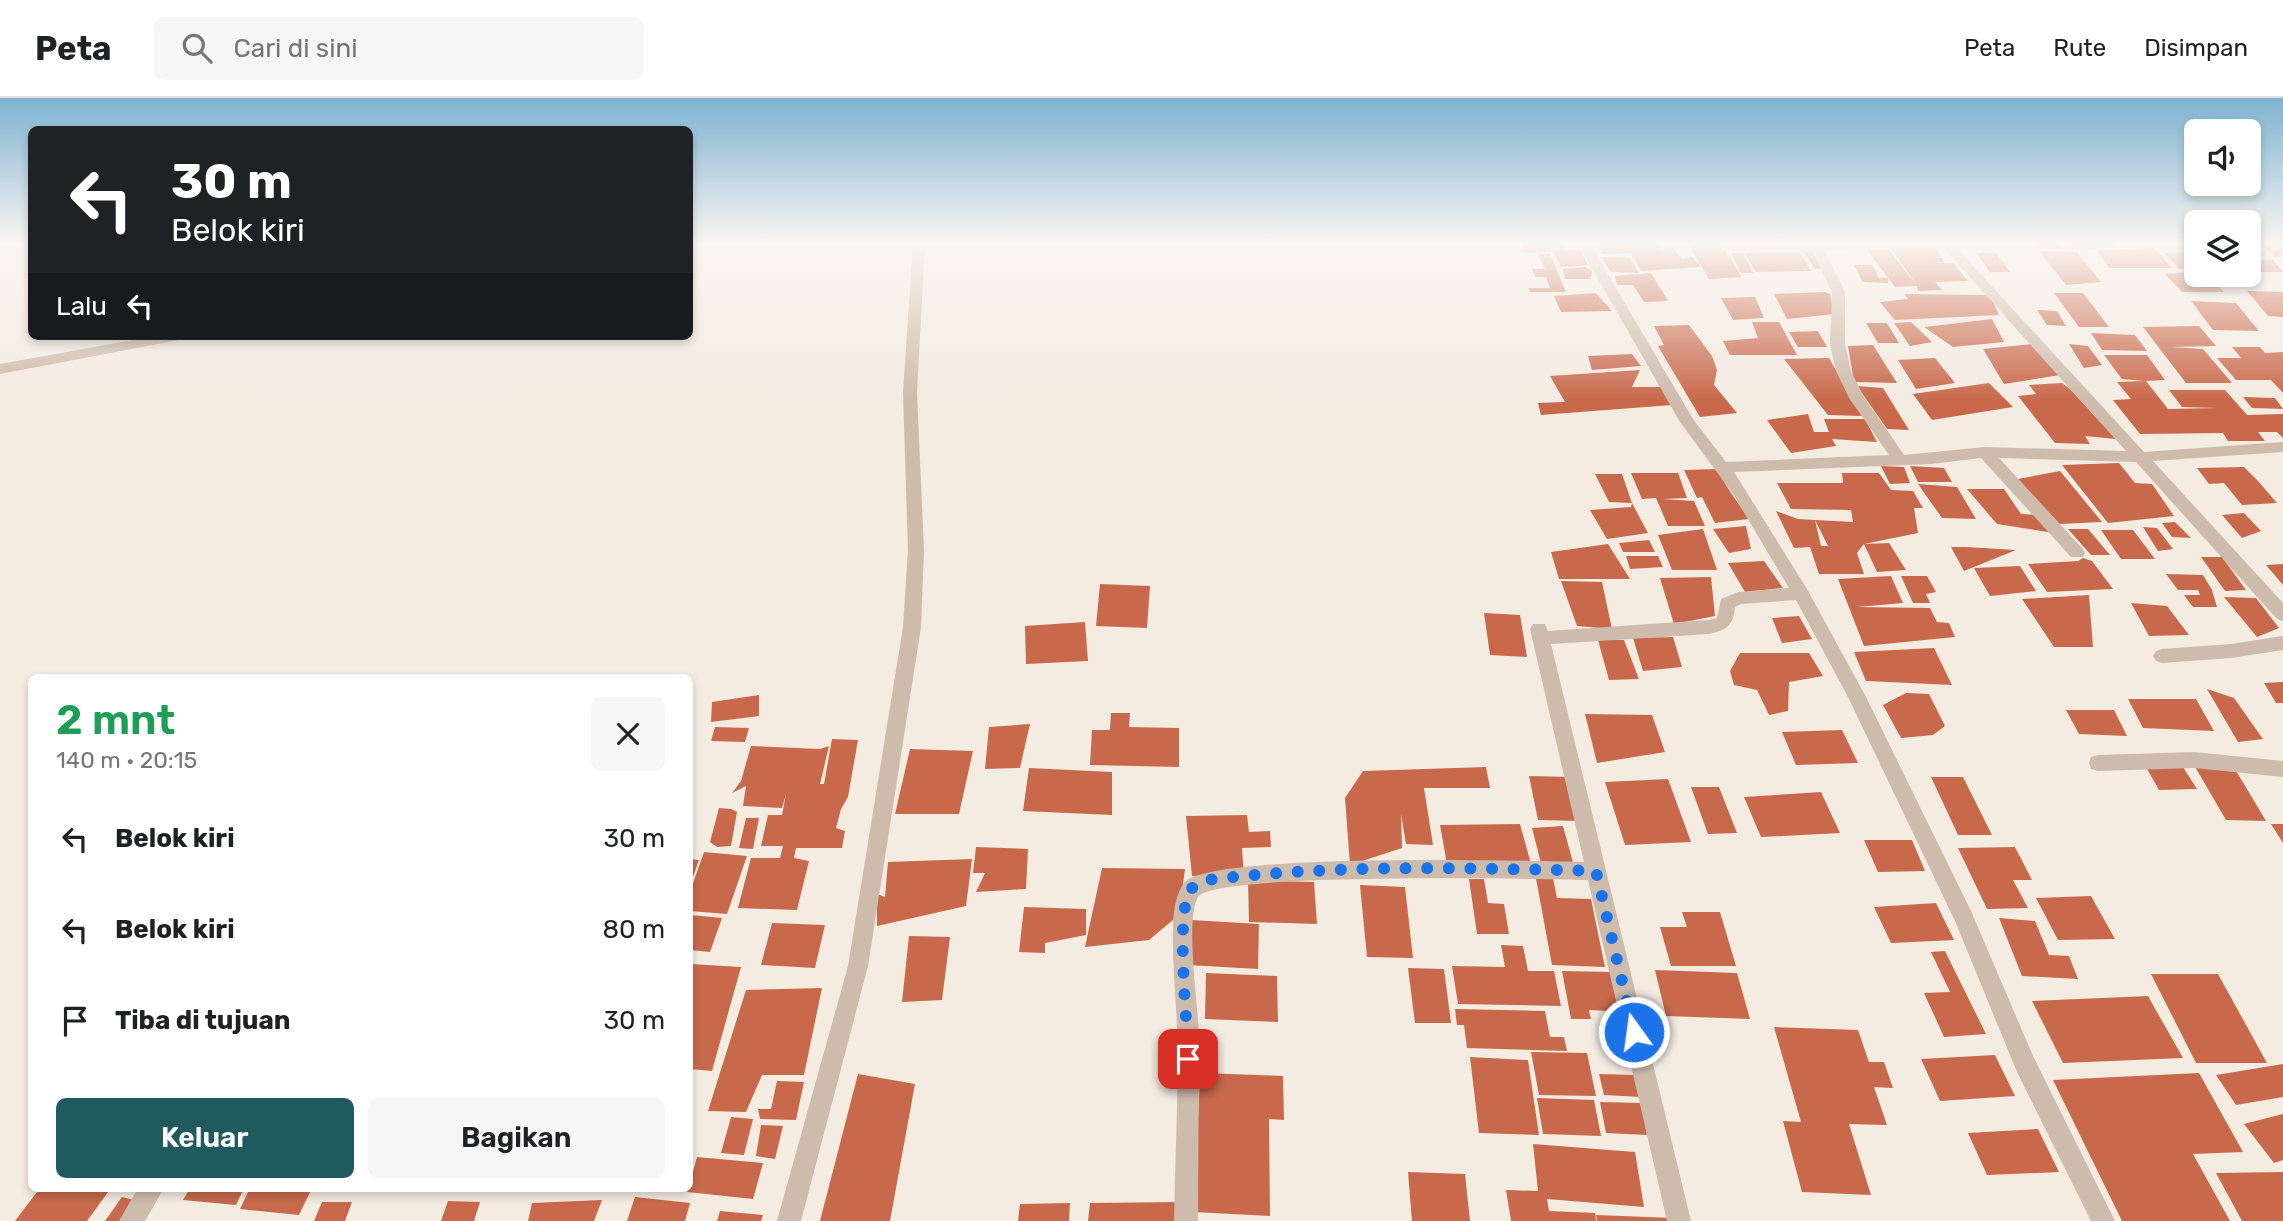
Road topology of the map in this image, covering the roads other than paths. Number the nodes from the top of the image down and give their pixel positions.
1 (916, 296) edge
2 (1615, 296) edge
3 (1839, 296) edge
4 (1994, 296) edge
5 (157, 340) edge
6 (0, 369) edge
7 (2283, 447) edge
8 (1985, 452) junction
9 (2142, 457) junction
10 (1900, 460) junction
11 (1724, 467) junction
12 (2077, 553) dead end
13 (1801, 593) junction
14 (2283, 614) edge
15 (2283, 643) edge
16 (2162, 656) dead end
17 (2098, 763) dead end
18 (2283, 769) edge
19 (1596, 871) junction
20 (149, 1192) edge
21 (131, 1221) edge
22 (789, 1221) edge
23 (1186, 1221) edge
24 (1679, 1221) edge
25 (2103, 1221) edge

1 - 22 street
2 - 11 street
3 - 10 street
4 - 9 street
5 - 6 street
7 - 9 street
8 - 9 street
8 - 10 street
8 - 12 street
9 - 14 street
10 - 11 street
11 - 13 street
13 - 19 street
13 - 25 street
15 - 16 street
17 - 18 street
19 - 23 street
19 - 24 street
20 - 21 street

